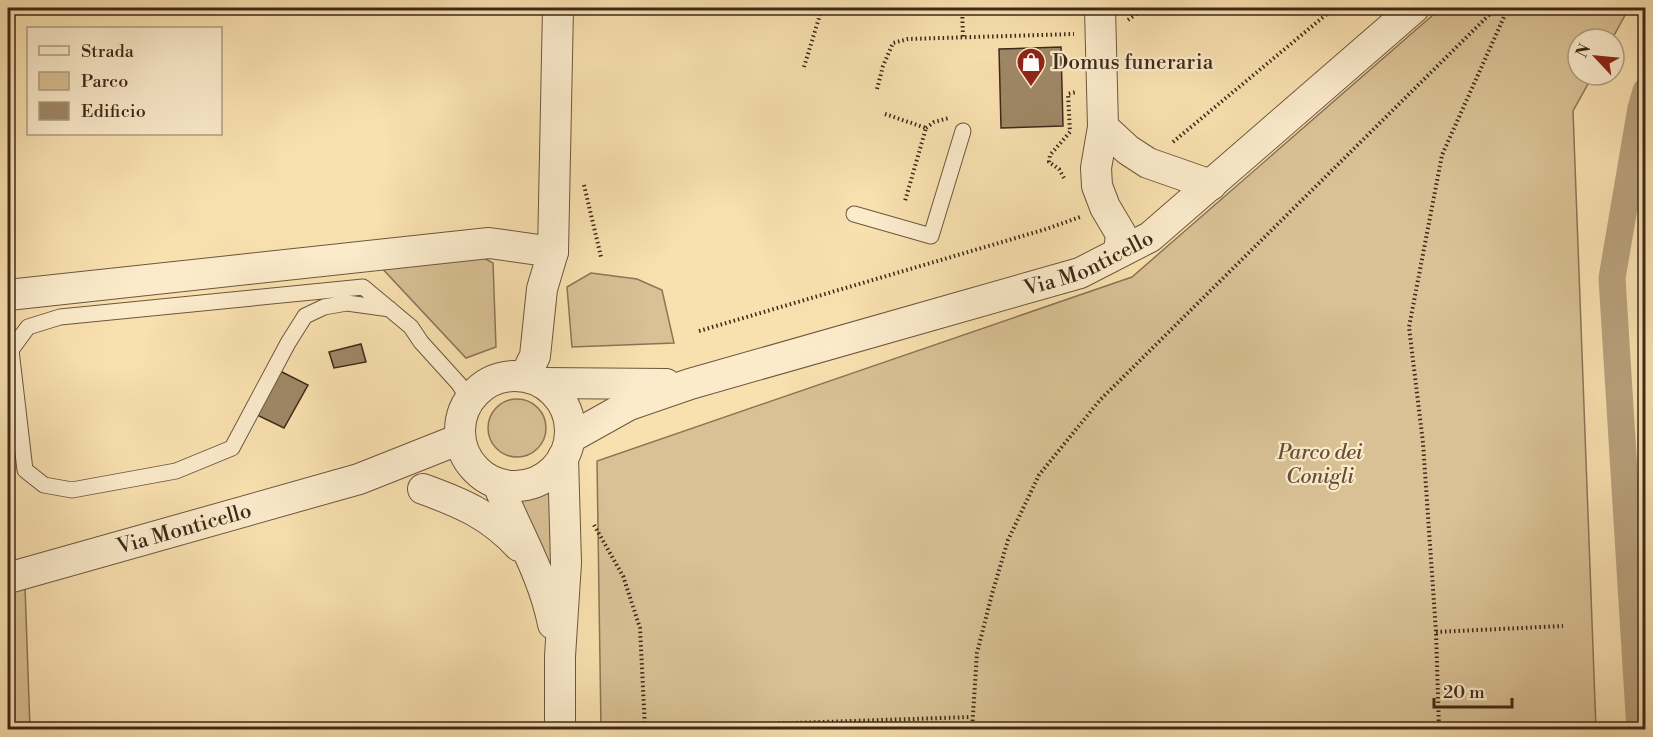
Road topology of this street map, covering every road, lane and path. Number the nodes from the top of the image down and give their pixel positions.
1 (558, 8) edge
2 (822, 8) edge
3 (962, 8) edge
4 (1100, 8) edge
5 (1334, 8) edge
6 (1414, 8) edge
7 (1496, 8) edge
8 (1508, 8) edge
9 (1079, 34) dead end
10 (963, 38) junction
11 (804, 67) dead end
12 (877, 89) dead end
13 (1068, 94) dead end
14 (885, 114) dead end
15 (951, 118) dead end
16 (1103, 126) junction
17 (926, 128) junction
18 (963, 131) dead end
19 (1148, 163) junction
20 (1064, 178) dead end
21 (1210, 184) junction
22 (905, 201) dead end
23 (1105, 207) junction
24 (854, 214) dead end
25 (553, 252) junction
26 (1119, 252) junction
27 (8, 295) edge
28 (390, 309) junction
29 (699, 331) dead end
30 (537, 381) junction
31 (690, 384) junction
32 (469, 400) junction
33 (460, 439) junction
34 (567, 447) junction
35 (359, 479) junction
36 (494, 482) junction
37 (423, 489) junction
38 (592, 522) dead end
39 (535, 564) junction
40 (8, 578) edge
41 (1563, 626) dead end
42 (1436, 632) junction
43 (560, 656) junction
44 (971, 717) junction
45 (560, 729) edge
46 (645, 729) edge
47 (972, 729) edge
48 (1439, 729) edge

1 - 25 street
2 - 11 path
3 - 10 path
4 - 16 street
5 - 19 path
6 - 21 street, Via Monticello
7 - 44 path
8 - 42 path
9 - 10 path
10 - 12 path
13 - 20 path
14 - 17 path
15 - 17 path
16 - 19 street
16 - 23 street
17 - 22 path
18 - 24 lane
19 - 21 street
21 - 26 street, Via Monticello
23 - 26 street
23 - 29 path
25 - 27 street
25 - 30 street
26 - 31 street, Via Monticello
28 - 28 lane
28 - 32 lane
30 - 31 street, Via Monticello
30 - 32 street
30 - 34 street
31 - 34 street, Via Monticello
32 - 33 street
33 - 35 street, Via Monticello
33 - 36 street
34 - 36 street
34 - 43 street
35 - 37 street, Via Monticello
35 - 40 street, Via Monticello
36 - 37 street, Via Monticello
36 - 39 street
37 - 39 street
38 - 46 path
39 - 43 street
41 - 42 path
42 - 48 path
43 - 45 street
44 - 46 path
44 - 47 path

